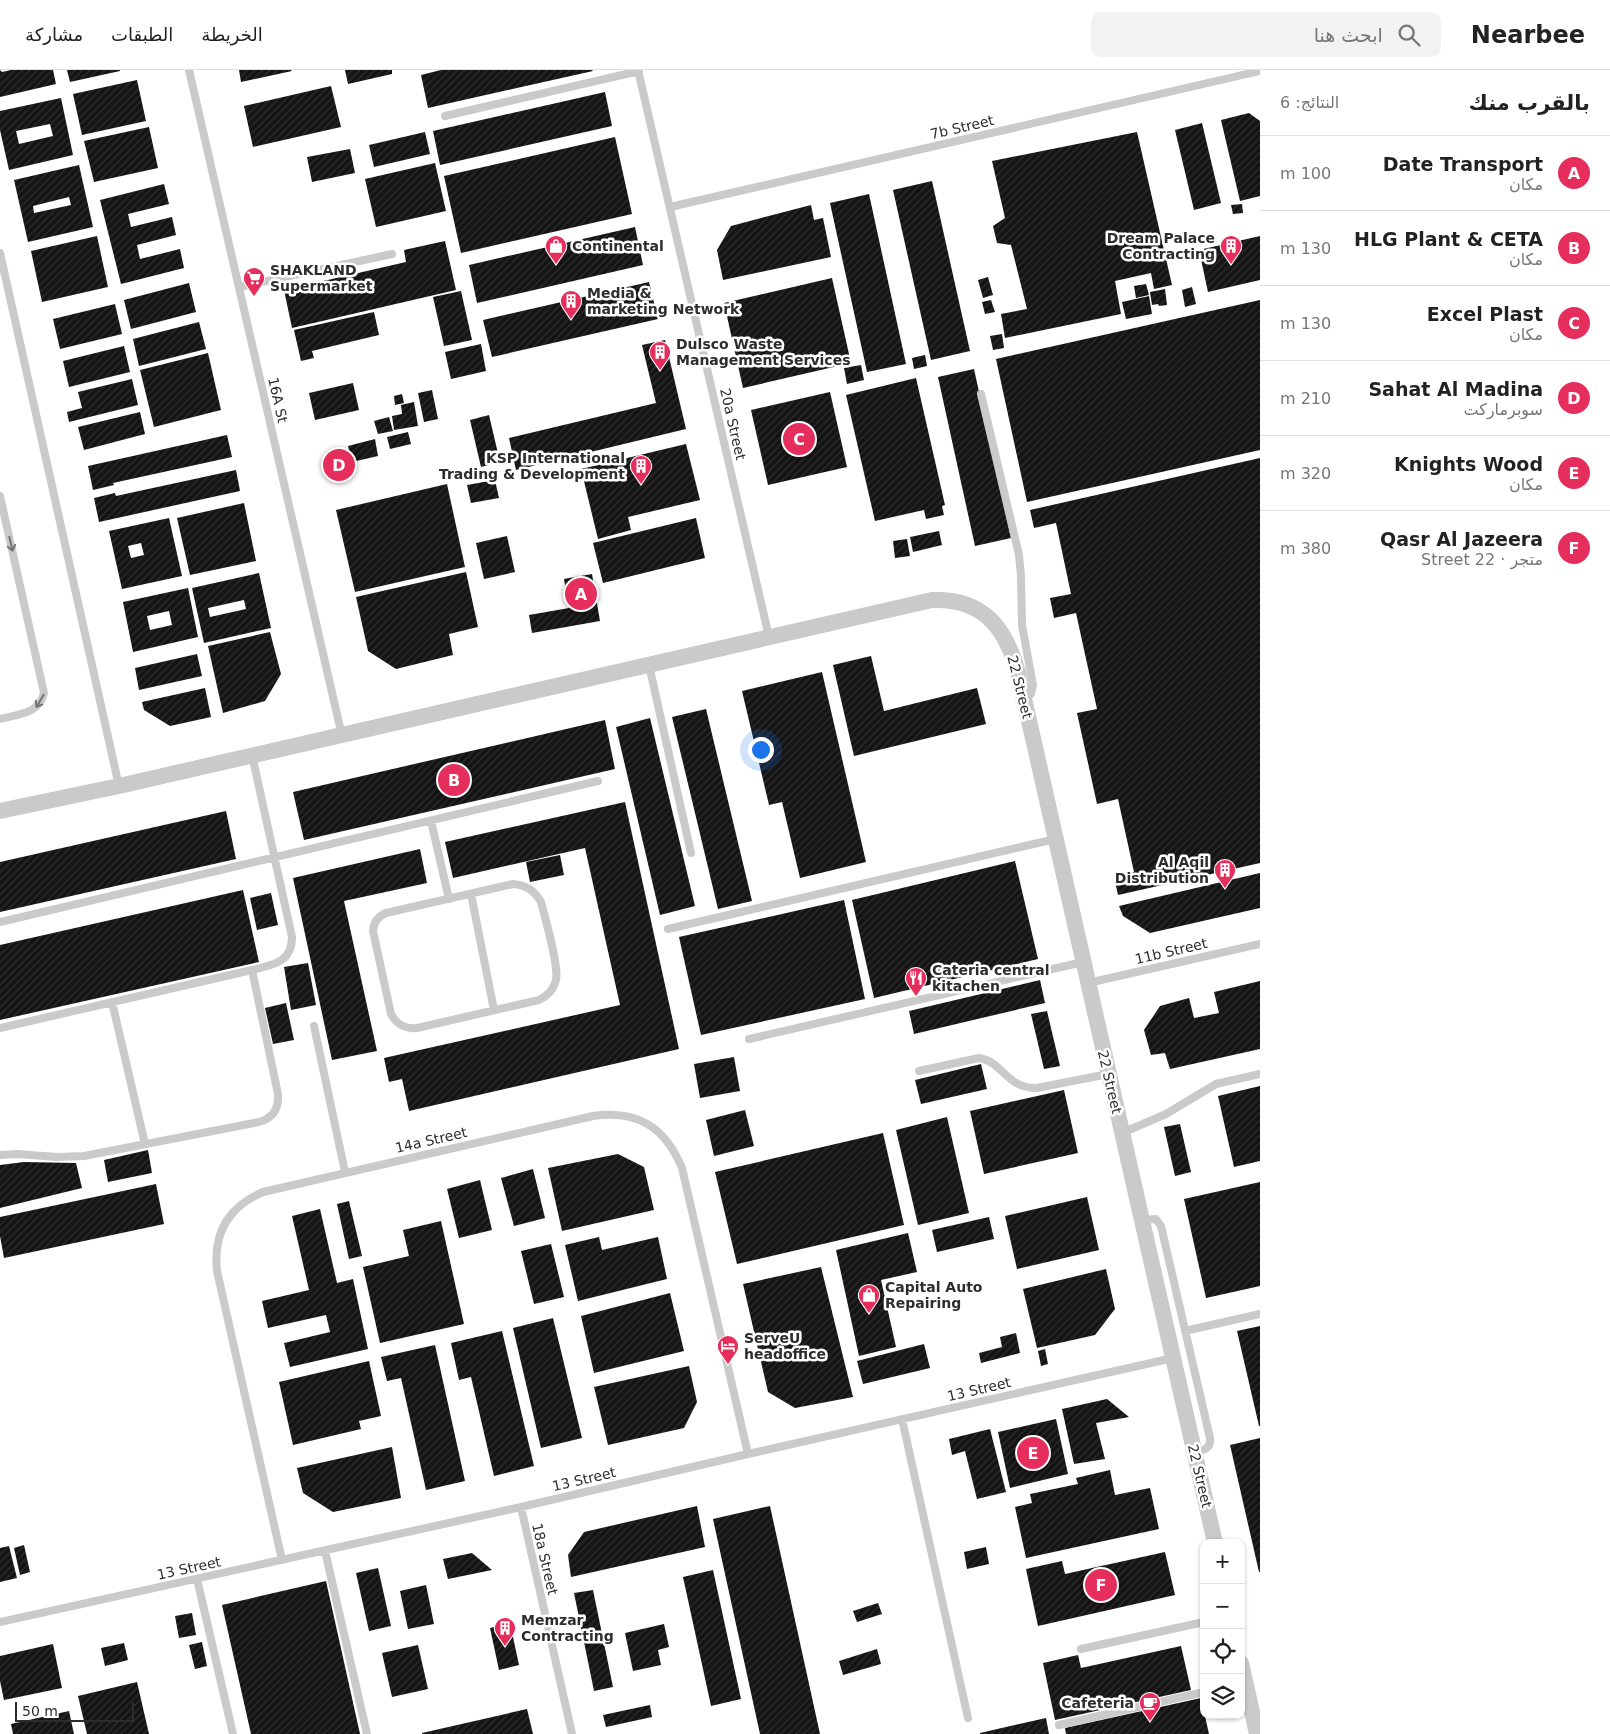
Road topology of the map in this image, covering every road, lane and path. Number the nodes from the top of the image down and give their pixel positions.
1 (189, 70) edge
2 (638, 70) edge
3 (1260, 71) edge
4 (445, 116) dead end
5 (670, 207) junction
6 (0, 253) edge
7 (392, 254) dead end
8 (239, 287) junction
9 (981, 394) dead end
10 (0, 496) edge
11 (769, 637) junction
12 (649, 665) junction
13 (1024, 699) junction
14 (0, 719) edge
15 (342, 736) junction
16 (252, 755) junction
17 (598, 781) dead end
18 (119, 786) junction
19 (0, 812) edge
20 (431, 821) junction
21 (1055, 839) junction
22 (692, 852) dead end
23 (274, 858) junction
24 (470, 894) junction
25 (449, 900) junction
26 (0, 922) edge
27 (668, 929) dead end
28 (1260, 944) edge
29 (1083, 962) junction
30 (252, 970) junction
31 (1088, 983) junction
32 (112, 1002) junction
33 (494, 1010) junction
34 (314, 1026) dead end
35 (0, 1028) edge
36 (749, 1040) dead end
37 (919, 1071) dead end
38 (1108, 1074) junction
39 (1260, 1074) edge
40 (1122, 1133) junction
41 (145, 1144) junction
42 (0, 1155) edge
43 (345, 1172) junction
44 (1142, 1220) junction
45 (1260, 1314) edge
46 (1186, 1331) junction
47 (1174, 1358) junction
48 (902, 1419) junction
49 (1194, 1452) junction
50 (748, 1454) junction
51 (520, 1507) junction
52 (1214, 1539) edge
53 (324, 1551) junction
54 (282, 1560) junction
55 (197, 1579) junction
56 (0, 1622) edge
57 (1200, 1623) edge
58 (1082, 1649) dead end
59 (1245, 1687) edge
60 (1200, 1693) edge
61 (968, 1718) dead end
62 (1059, 1725) dead end
63 (233, 1734) edge
64 (367, 1734) edge
65 (572, 1734) edge
66 (1257, 1734) edge

1 - 8 lane, 16A St
2 - 4 lane
2 - 5 lane, 20a Street
3 - 5 lane, 7b Street
5 - 11 lane, 20a Street
6 - 18 lane
7 - 8 lane
8 - 15 lane, 16A St
9 - 13 lane
10 -> 14 lane
11 - 12 street
11 - 13 street, 22 Street
12 - 15 street
12 - 22 lane
13 - 21 street, 22 Street
15 - 16 street
16 - 18 street
16 - 23 lane
17 - 20 lane
18 - 19 street
20 - 23 lane
20 - 25 lane
21 - 27 lane
21 - 29 street, 22 Street
23 - 26 lane
23 - 30 lane
24 - 25 lane
24 - 33 lane
24 - 33 lane
25 - 33 lane
28 - 31 lane, 11b Street
29 - 31 street, 22 Street
29 - 36 lane
30 - 32 lane
30 - 41 lane
31 - 38 street, 22 Street
32 - 35 lane
32 - 41 lane
34 - 43 lane
37 - 38 lane
38 - 40 street, 22 Street
39 - 40 lane
40 - 44 street, 22 Street
41 - 42 lane
43 - 50 lane, 14a Street
43 - 54 lane, 14a Street
44 - 46 lane
44 - 47 street, 22 Street
45 - 46 lane
46 - 49 lane
47 - 48 lane, 13 Street
47 - 49 street, 22 Street
48 - 50 lane, 13 Street
48 - 61 lane
49 - 52 street, 22 Street
50 - 51 lane, 13 Street
51 - 53 lane, 13 Street
51 - 65 lane, 18a Street
53 - 54 lane, 13 Street
53 - 64 lane
54 - 55 lane, 13 Street
55 - 56 lane, 13 Street
55 - 63 lane
57 - 58 lane
59 - 66 street
60 - 62 lane

